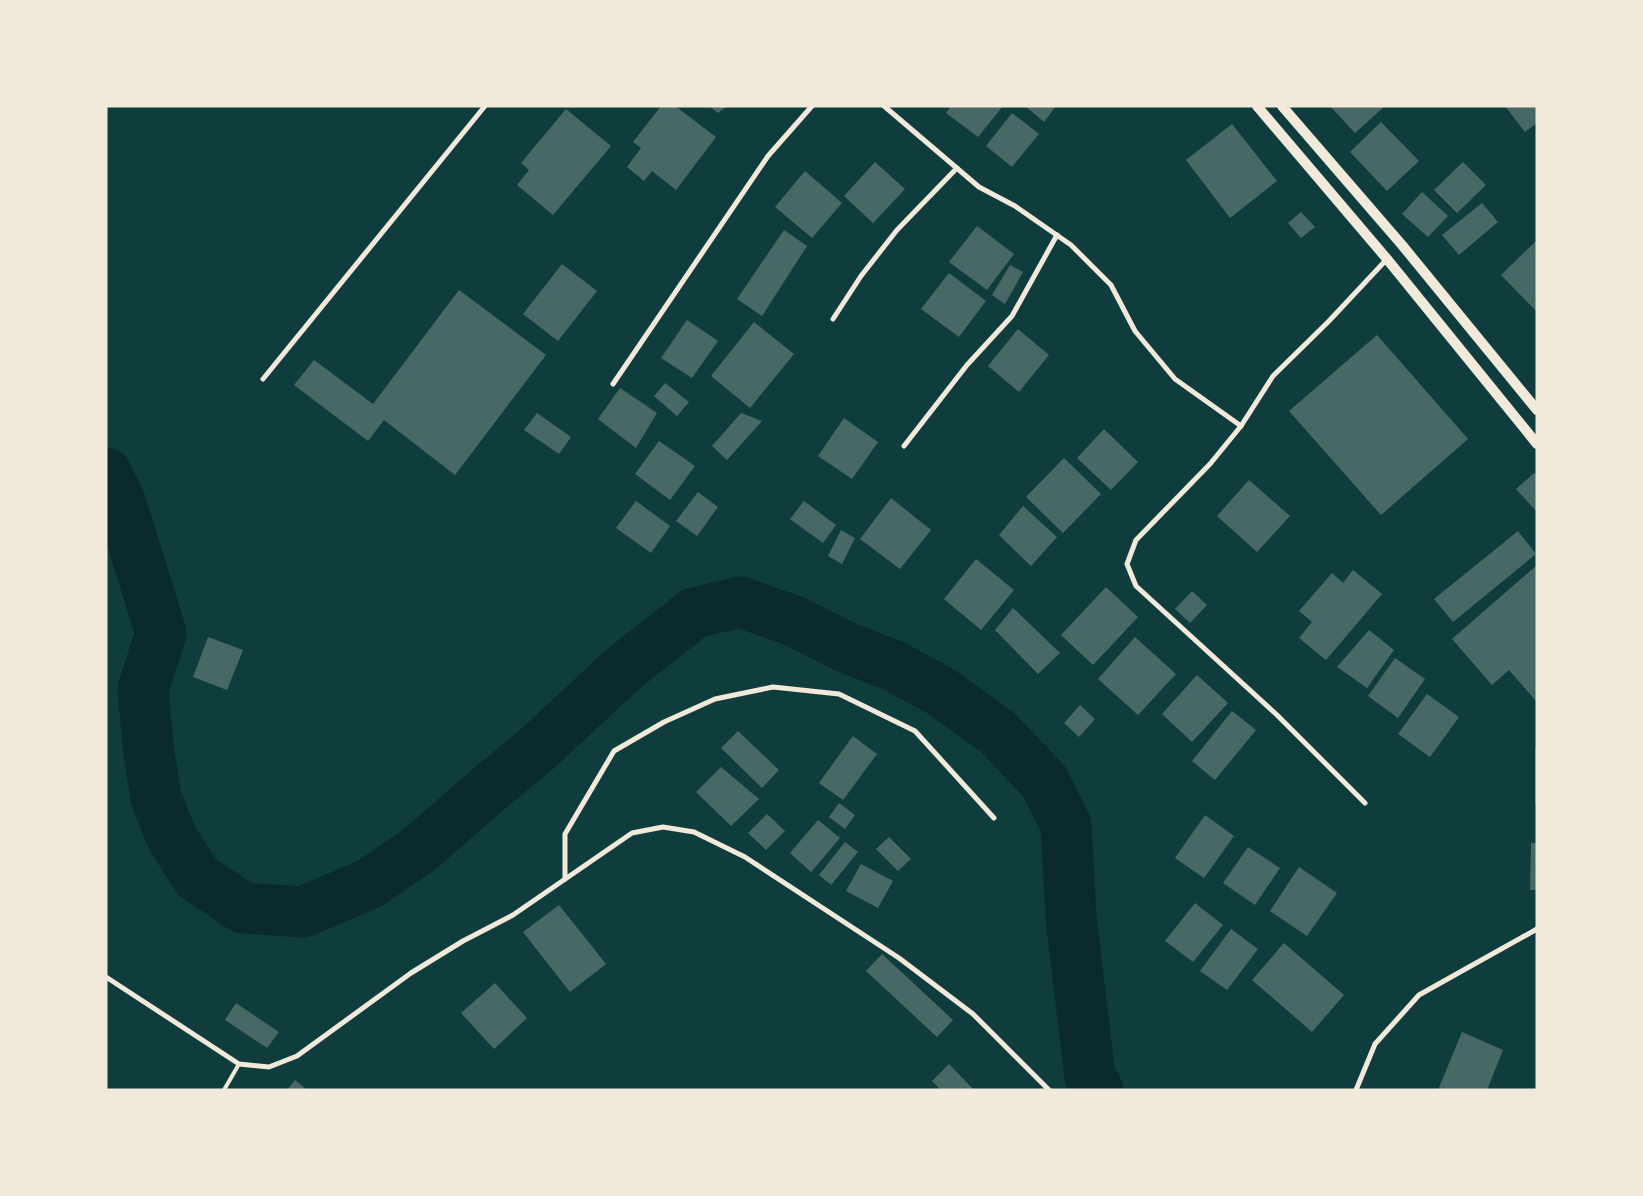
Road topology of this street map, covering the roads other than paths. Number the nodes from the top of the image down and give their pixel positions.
1 (485, 106) edge
2 (812, 106) edge
3 (884, 106) edge
4 (1257, 106) edge
5 (1282, 106) edge
6 (958, 168) junction
7 (1057, 235) junction
8 (1387, 259) junction
9 (833, 319) dead end
10 (263, 379) dead end
11 (613, 384) dead end
12 (1537, 410) edge
13 (1241, 426) junction
14 (1537, 444) edge
15 (904, 446) dead end
16 (1365, 804) dead end
17 (994, 818) dead end
18 (565, 879) junction
19 (1537, 929) edge
20 (106, 977) edge
21 (240, 1064) junction
22 (224, 1090) edge
23 (1049, 1090) edge
24 (1356, 1090) edge

1 - 10 street
2 - 11 street
3 - 6 street
4 - 8 main road
5 - 12 main road
6 - 7 street
6 - 9 street
7 - 13 street
7 - 15 street
8 - 13 street
8 - 14 main road
13 - 16 street
17 - 18 street
18 - 21 street
18 - 23 street
19 - 24 street
20 - 21 street
21 - 22 lane

